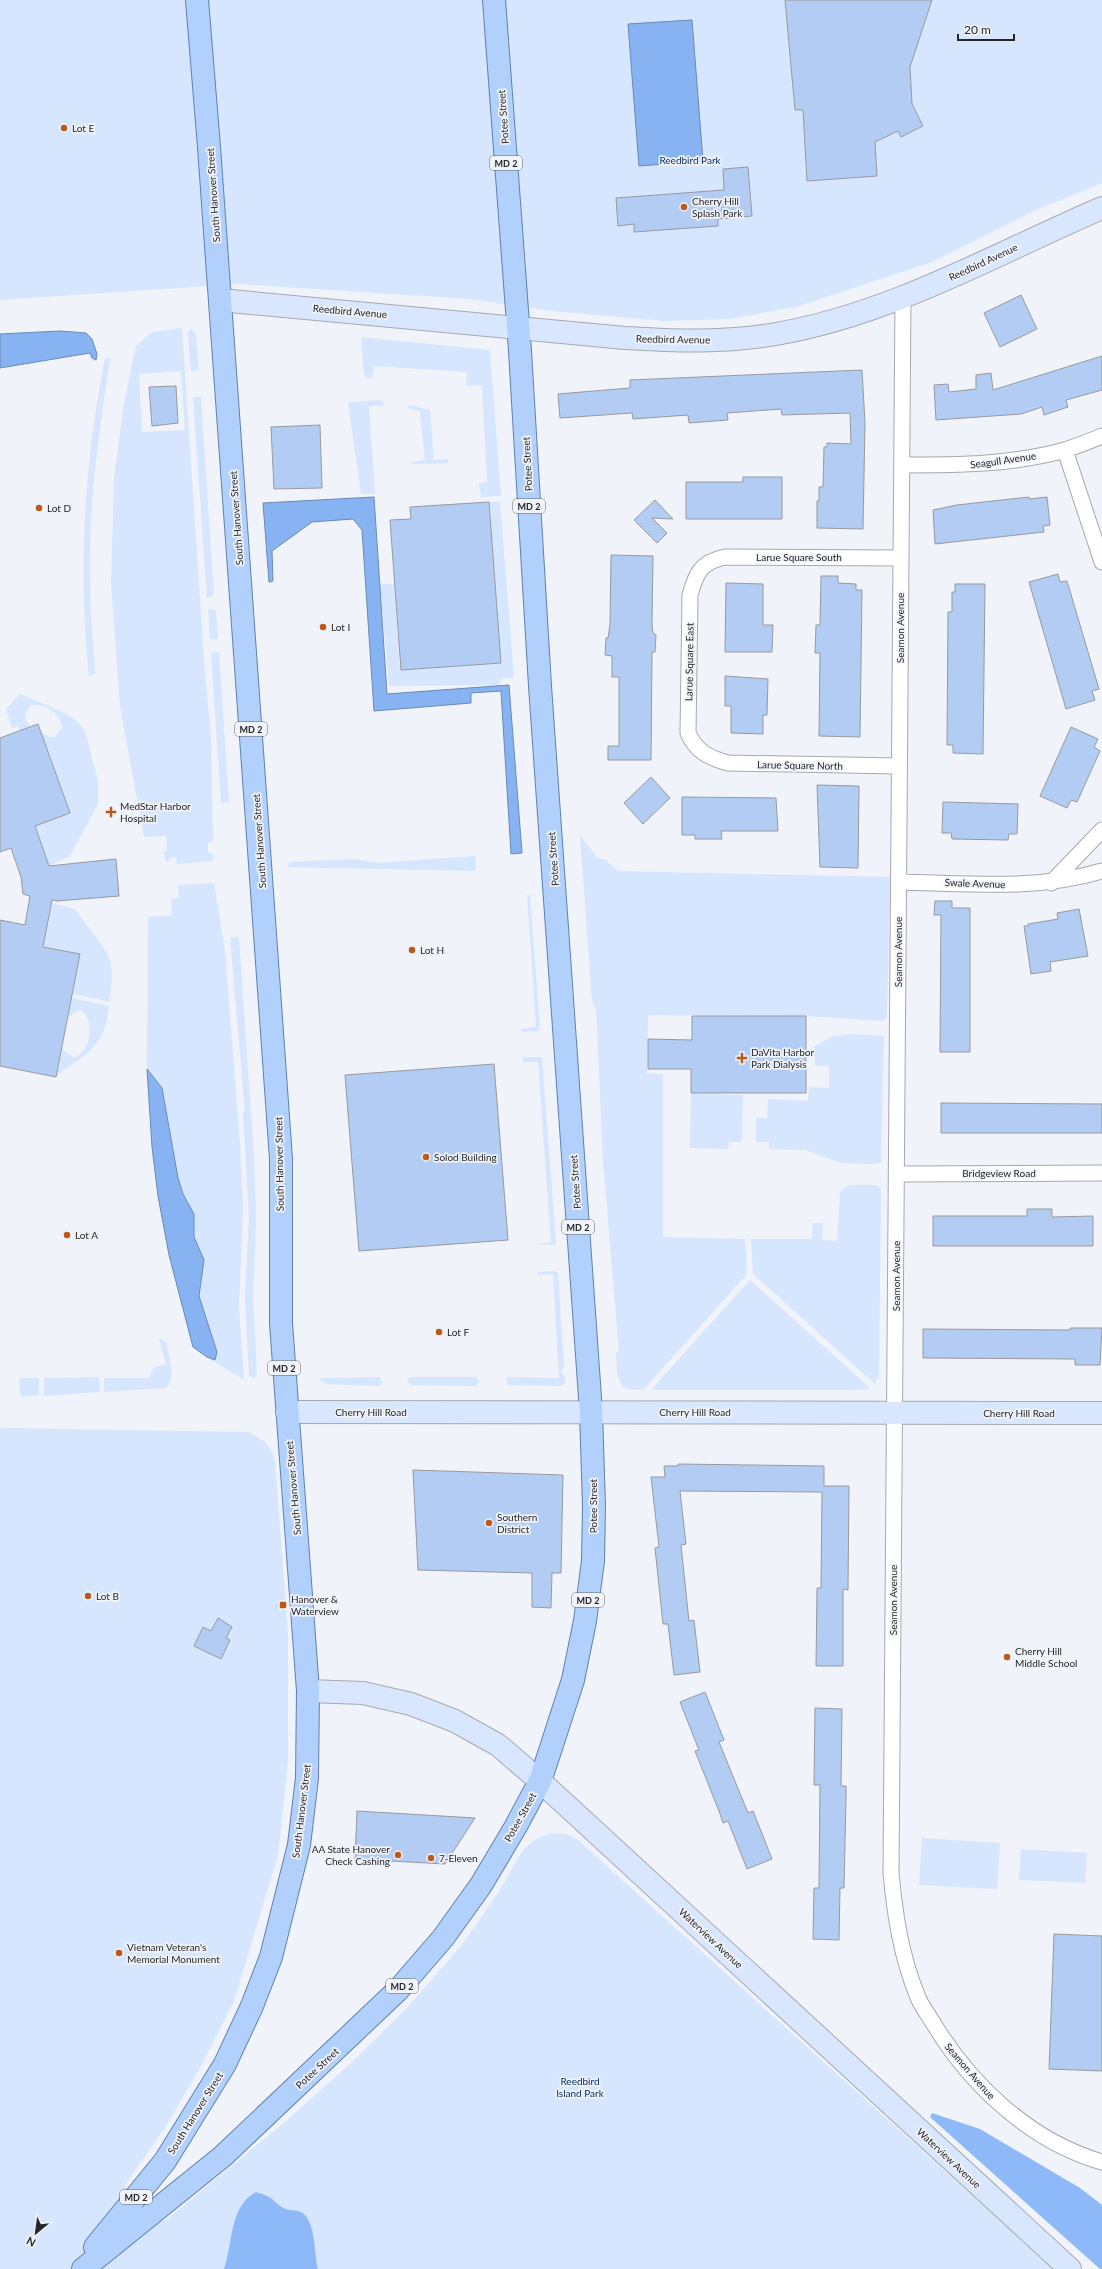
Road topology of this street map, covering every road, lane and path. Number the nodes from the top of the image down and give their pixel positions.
1 (197, 0) edge
2 (494, 0) edge
3 (1102, 208) edge
4 (903, 297) junction
5 (220, 300) junction
6 (518, 326) junction
7 (1102, 436) edge
8 (1065, 450) junction
9 (902, 465) junction
10 (901, 558) junction
11 (1102, 562) edge
12 (701, 568) joint
13 (703, 753) joint
14 (899, 766) junction
15 (1102, 830) edge
16 (1102, 871) edge
17 (899, 882) junction
18 (1051, 882) junction
19 (1102, 1173) edge
20 (896, 1174) junction
21 (287, 1412) junction
22 (591, 1412) junction
23 (1102, 1413) edge
24 (894, 1414) junction
25 (308, 1691) junction
26 (540, 1781) junction
27 (1102, 2162) edge
28 (77, 2269) edge
29 (83, 2269) edge
30 (1070, 2269) edge

1 - 5 main road, South Hanover Street / MD 2
2 - 6 main road, Potee Street / MD 2
3 - 4 street, Reedbird Avenue
4 - 6 street, Reedbird Avenue
4 - 9 street, Seamon Avenue
5 - 6 street, Reedbird Avenue
5 - 21 main road, South Hanover Street / MD 2
6 - 22 main road, Potee Street / MD 2
7 - 8 street, Seagull Avenue
8 - 9 street, Seagull Avenue
8 - 11 street
9 - 10 street, Seamon Avenue
10 - 12 street, Larue Square South
10 - 14 street, Seamon Avenue
12 - 13 street, Larue Square East
13 - 14 street, Larue Square North
14 - 17 street, Seamon Avenue
15 - 18 street
16 - 18 street, Swale Avenue
17 - 18 street, Swale Avenue
17 - 20 street, Seamon Avenue
19 - 20 street, Bridgeview Road
20 - 24 street, Seamon Avenue
21 - 22 street, Cherry Hill Road
21 - 25 main road, South Hanover Street / MD 2
22 - 24 street, Cherry Hill Road
22 - 26 main road, Potee Street / MD 2
23 - 24 street, Cherry Hill Road
24 - 27 street, Seamon Avenue
25 - 26 street, Waterview Avenue
25 - 28 main road, South Hanover Street / MD 2
26 - 29 main road, Potee Street / MD 2
26 - 30 street, Waterview Avenue

